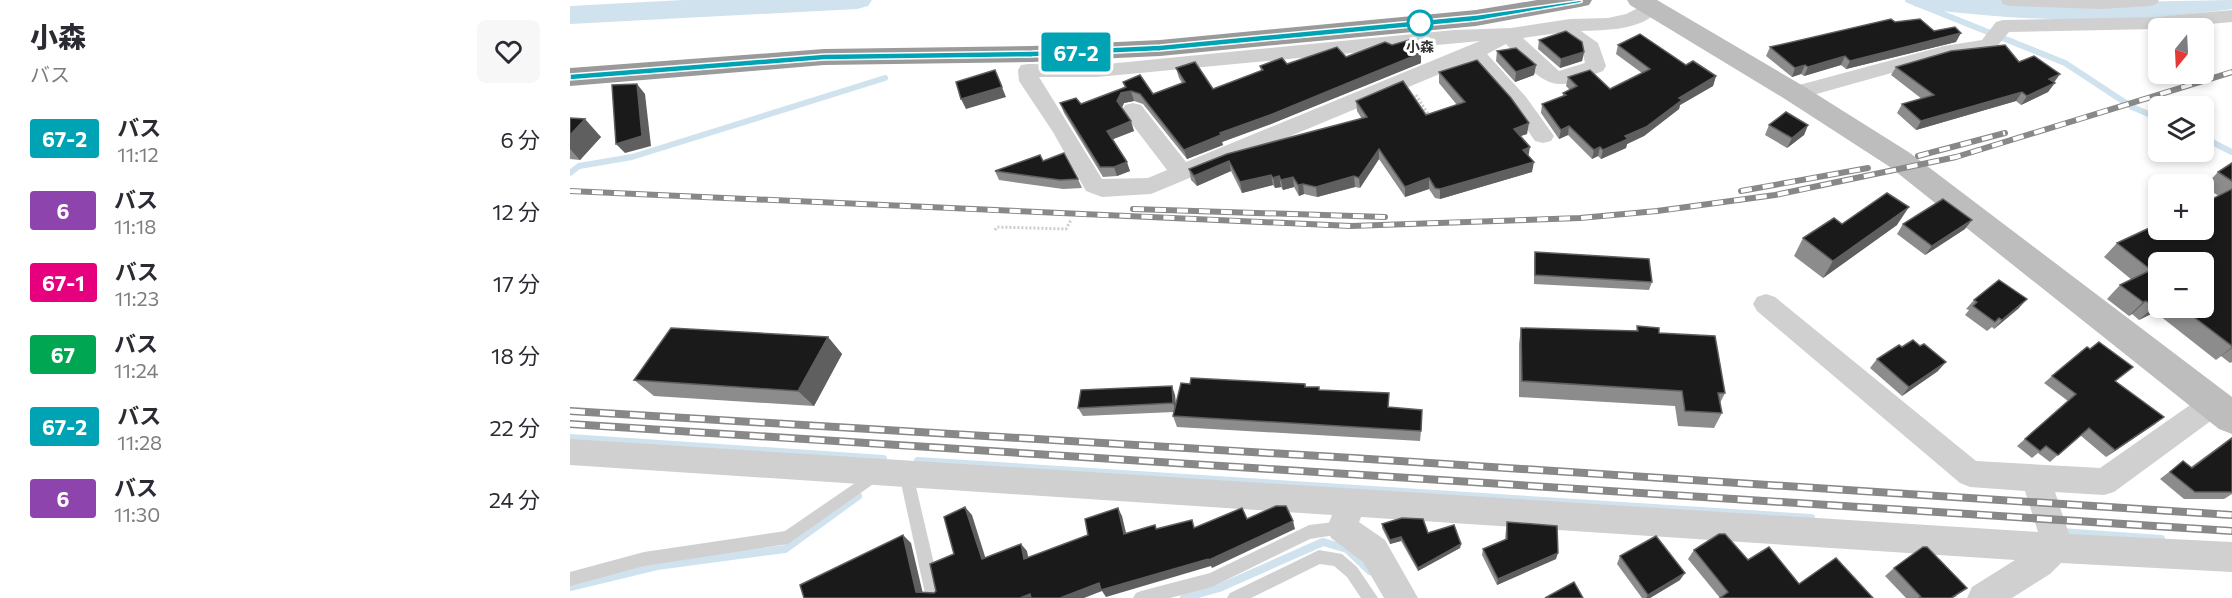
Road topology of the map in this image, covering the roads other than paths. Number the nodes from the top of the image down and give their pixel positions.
1 (1508, 0) edge
2 (1580, 0) edge
3 (2010, 0) edge
4 (2150, 0) edge
5 (2222, 0) edge
6 (1644, 4) edge
7 (2232, 8) edge
8 (2232, 16) edge
9 (1561, 26) junction
10 (1452, 28) junction
11 (1511, 34) junction
12 (1474, 52) junction
13 (1030, 62) junction
14 (570, 65) edge
15 (570, 77) edge
16 (1795, 93) junction
17 (1133, 110) dead end
18 (1543, 136) dead end
19 (1182, 173) junction
20 (1766, 304) dead end
21 (2223, 411) edge
22 (570, 452) edge
23 (893, 473) junction
24 (2035, 478) junction
25 (1347, 515) junction
26 (2054, 537) junction
27 (2232, 557) edge
28 (570, 579) edge
29 (1994, 595) edge
30 (934, 598) edge
31 (1141, 598) edge
32 (1235, 598) edge
33 (1370, 598) edge
34 (1402, 598) edge

1 - 14 highway
2 - 10 highway
3 - 4 street
5 - 7 street
6 - 9 street
6 - 16 street
8 - 16 street
9 - 11 street
9 - 11 street
10 - 11 street
10 - 13 highway
11 - 12 street
12 - 18 street
12 - 19 street
13 - 15 highway
13 - 19 street
16 - 21 street
17 - 19 street
20 - 24 street
21 - 24 street
22 - 23 street
23 - 25 street
23 - 28 lane
23 - 30 lane
24 - 26 street
25 - 26 street
25 - 31 lane
25 - 34 street
26 - 27 street
26 - 29 street
32 - 33 lane

